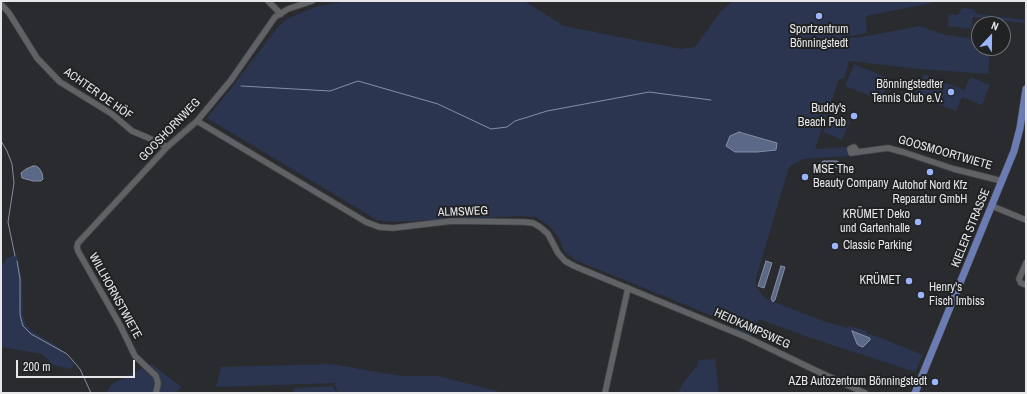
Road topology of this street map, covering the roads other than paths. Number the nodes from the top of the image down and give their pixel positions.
1 (268, 1) edge
2 (312, 1) edge
3 (1, 4) edge
4 (281, 14) junction
5 (1026, 89) edge
6 (197, 121) junction
7 (167, 148) junction
8 (858, 152) dead end
9 (1002, 181) junction
10 (992, 206) junction
11 (1026, 220) edge
12 (77, 247) joint
13 (1026, 263) edge
14 (1026, 285) edge
15 (628, 288) junction
16 (156, 393) edge
17 (605, 393) edge
18 (865, 393) edge
19 (915, 393) edge

1 - 4 street
2 - 4 street, GOOSHORNWEG
3 - 7 street, ACHTER DE HÖF
4 - 6 street, GOOSHORNWEG
5 - 9 main road, KIELER STRASSE
6 - 7 street, GOOSHORNWEG
6 - 15 street, ALMSWEG
7 - 12 street, GOOSHORNWEG
8 - 9 street, GOOSMOORTWIETE
9 - 10 main road, KIELER STRASSE
10 - 11 street
10 - 19 main road, KIELER STRASSE
12 - 16 street, WILLHORNSTWIETE
13 - 14 street
15 - 17 street
15 - 18 street, HEIDKAMPSWEG

